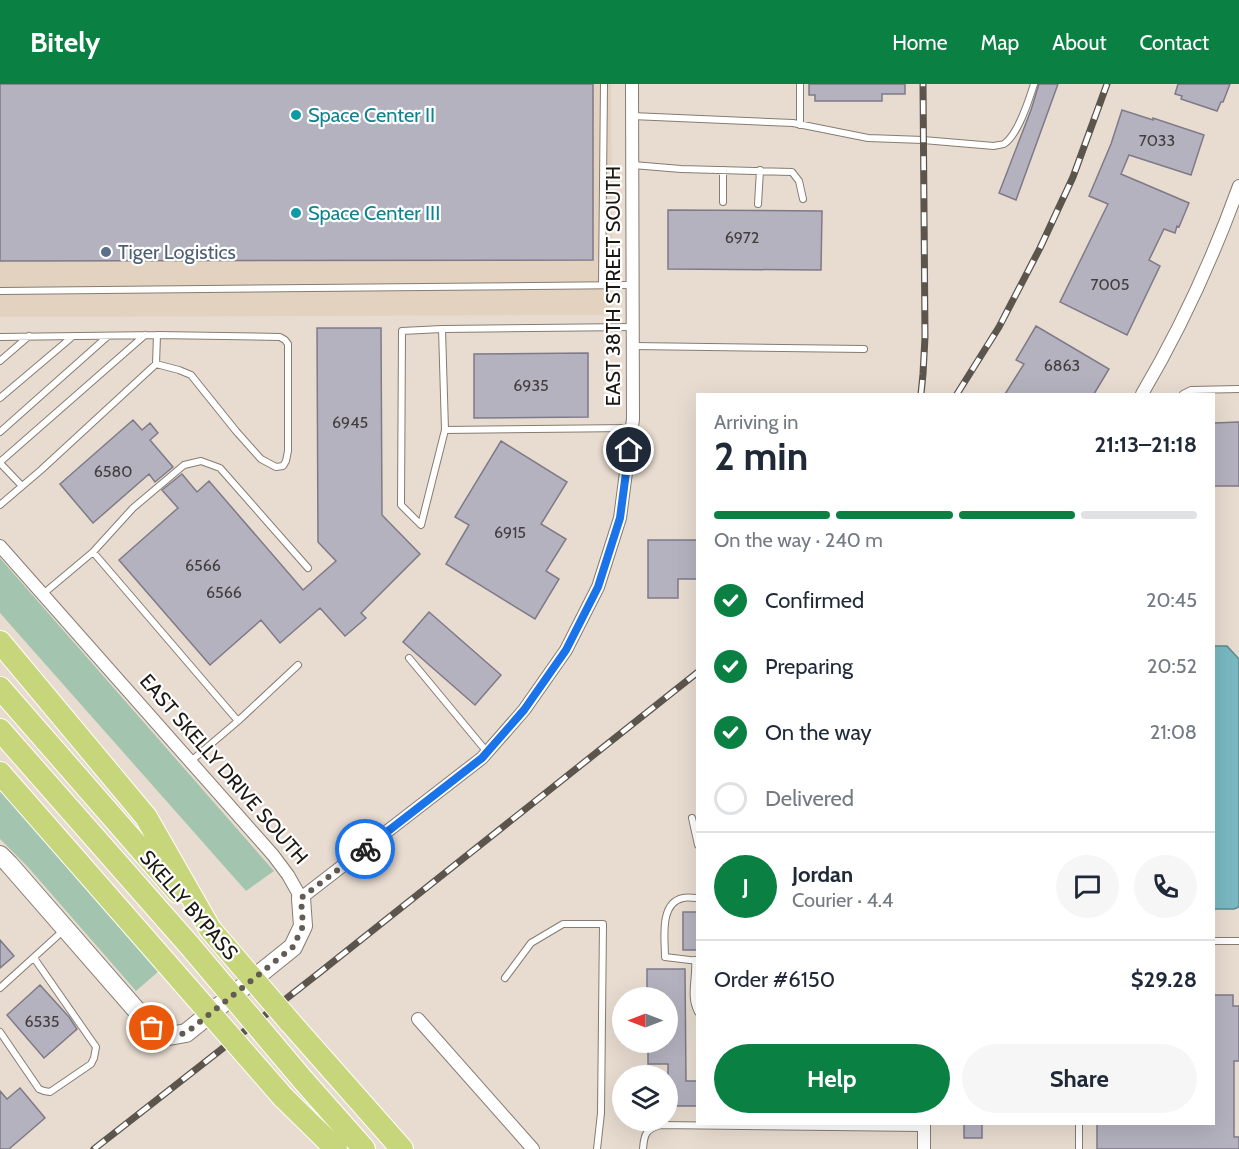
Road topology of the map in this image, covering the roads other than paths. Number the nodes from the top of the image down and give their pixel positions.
1 (604, 84) edge
2 (632, 84) edge
3 (800, 84) edge
4 (1034, 84) edge
5 (632, 116) junction
6 (800, 125) junction
7 (633, 165) junction
8 (723, 170) junction
9 (760, 170) junction
10 (1239, 186) edge
11 (802, 199) dead end
12 (723, 202) dead end
13 (758, 204) dead end
14 (602, 285) junction
15 (633, 285) junction
16 (0, 291) edge
17 (633, 327) junction
18 (442, 329) junction
19 (145, 335) junction
20 (157, 335) junction
21 (29, 336) junction
22 (72, 336) junction
23 (108, 336) junction
24 (0, 337) edge
25 (633, 346) junction
26 (864, 349) dead end
27 (0, 361) edge
28 (156, 364) junction
29 (1239, 389) edge
30 (1143, 393) edge
31 (1186, 393) edge
32 (0, 398) edge
33 (632, 428) junction
34 (445, 430) junction
35 (0, 432) edge
36 (0, 463) edge
37 (22, 486) junction
38 (0, 505) edge
39 (0, 546) edge
40 (93, 552) junction
41 (308, 568) dead end
42 (43, 595) junction
43 (0, 642) edge
44 (409, 658) dead end
45 (298, 665) dead end
46 (0, 688) edge
47 (238, 721) junction
48 (0, 730) edge
49 (487, 753) junction
50 (190, 762) junction
51 (0, 773) edge
52 (692, 818) dead end
53 (696, 836) edge
54 (0, 855) edge
55 (301, 898) junction
56 (696, 898) edge
57 (66, 929) junction
58 (210, 929) junction
59 (1215, 941) edge
60 (1239, 941) edge
61 (34, 958) junction
62 (696, 960) edge
63 (696, 972) edge
64 (505, 978) dead end
65 (0, 988) edge
66 (696, 1009) edge
67 (418, 1019) dead end
68 (0, 1032) edge
69 (888, 1125) edge
70 (1078, 1125) edge
71 (924, 1126) edge
72 (336, 1149) edge
73 (364, 1149) edge
74 (402, 1149) edge
75 (533, 1149) edge
76 (597, 1149) edge
77 (643, 1149) edge
78 (924, 1149) edge
79 (1078, 1149) edge

1 - 14 lane
2 - 5 street, EAST 38TH STREET SOUTH
3 - 6 lane
4 - 6 lane
5 - 6 lane
5 - 7 street, EAST 38TH STREET SOUTH
7 - 8 lane
7 - 15 street, EAST 38TH STREET SOUTH
8 - 9 lane
8 - 12 lane
9 - 11 lane
9 - 13 lane
10 - 30 street
14 - 15 lane
14 - 16 lane
15 - 17 street, EAST 38TH STREET SOUTH
17 - 18 lane
17 - 25 street, EAST 38TH STREET SOUTH
18 - 34 lane
18 - 34 lane
19 - 20 lane
19 - 23 lane
19 - 36 lane
20 - 28 lane
20 - 28 lane
21 - 22 lane
21 - 24 lane
21 - 27 lane
22 - 23 lane
22 - 32 lane
23 - 35 lane
25 - 26 lane
25 - 33 street, EAST 38TH STREET SOUTH
28 - 37 lane
29 - 31 lane
33 - 34 lane
33 - 49 street, EAST 38TH STREET SOUTH
36 - 37 lane
37 - 38 lane
39 - 42 street, EAST SKELLY DRIVE SOUTH
40 - 41 lane
40 - 42 lane
40 - 47 lane
42 - 50 street, EAST SKELLY DRIVE SOUTH
43 - 58 highway
44 - 49 lane
45 - 47 lane
46 - 58 highway, SKELLY BYPASS
47 - 50 lane
48 - 73 highway, SKELLY BYPASS, bridge
49 - 55 street, EAST 38TH STREET SOUTH
50 - 55 street, EAST SKELLY DRIVE SOUTH
51 - 72 highway, bridge
52 - 53 lane
54 - 57 street, EAST SKELLY DRIVE SOUTH
55 - 57 street, EAST SKELLY DRIVE SOUTH
56 - 62 lane
57 - 61 lane
58 - 74 highway, SKELLY BYPASS, bridge
59 - 60 lane
61 - 65 lane
61 - 68 lane
63 - 66 lane
64 - 76 lane
67 - 75 street
69 - 71 lane
69 - 77 lane
70 - 79 lane
71 - 78 street

